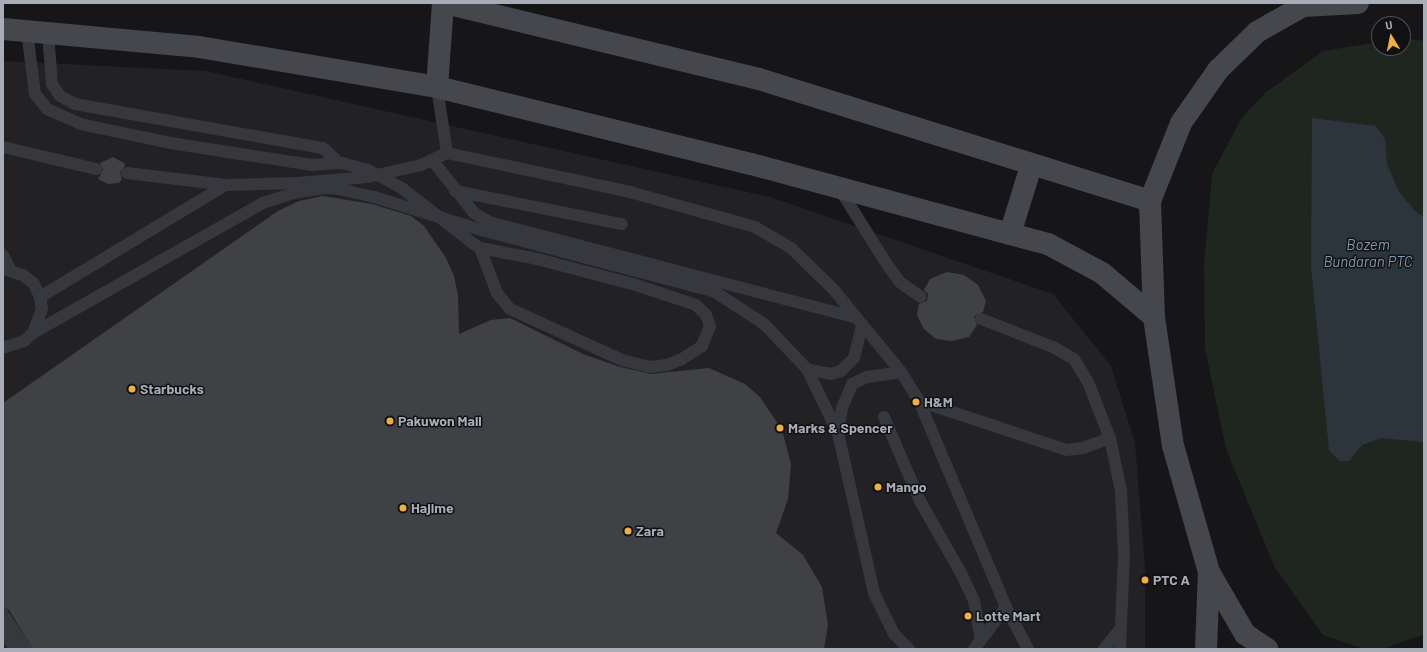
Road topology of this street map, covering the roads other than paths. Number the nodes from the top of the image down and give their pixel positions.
1 (444, 3) edge
2 (1358, 3) edge
3 (3, 29) edge
4 (37, 32) junction
5 (437, 87) junction
6 (3, 147) edge
7 (447, 153) junction
8 (433, 161) junction
9 (340, 162) junction
10 (1031, 166) junction
11 (96, 169) dead end
12 (127, 173) dead end
13 (226, 185) junction
14 (838, 187) junction
15 (455, 191) junction
16 (1150, 201) junction
17 (622, 224) dead end
18 (1010, 234) junction
19 (477, 246) junction
20 (3, 255) edge
21 (7, 269) edge
22 (40, 297) junction
23 (921, 297) dead end
24 (1154, 317) junction
25 (981, 319) dead end
26 (859, 321) junction
27 (33, 333) junction
28 (3, 348) edge
29 (807, 369) junction
30 (901, 372) junction
31 (919, 401) junction
32 (884, 417) dead end
33 (838, 433) junction
34 (1110, 438) junction
35 (1208, 572) junction
36 (1006, 607) junction
37 (3, 614) edge
38 (1120, 629) junction
39 (3, 631) edge
40 (981, 639) junction
41 (15, 649) edge
42 (26, 649) edge
43 (909, 649) edge
44 (974, 649) edge
45 (1028, 649) edge
46 (1104, 649) edge
47 (1120, 649) edge
48 (1206, 649) edge
49 (1267, 649) edge

1 - 5 street
1 - 10 street
2 - 16 street
3 - 4 street
4 - 5 street
4 - 9 lane
4 - 9 lane
5 - 7 lane
5 - 14 street
6 - 11 lane
7 - 8 lane
7 - 26 lane
8 - 13 lane
8 - 15 lane
9 - 19 lane, bridge
10 - 16 street
10 - 18 street
12 - 13 lane
13 - 22 lane
14 - 18 street
14 - 23 lane
15 - 17 lane
15 - 26 lane
16 - 24 street
18 - 24 street
19 - 19 lane
20 - 21 lane
21 - 22 lane
22 - 27 lane
24 - 35 street
25 - 34 lane
26 - 29 lane
26 - 30 lane
27 - 28 lane
27 - 29 lane
29 - 33 lane
30 - 31 lane
30 - 33 lane
31 - 34 lane
31 - 36 lane
32 - 40 lane
33 - 43 lane
34 - 38 lane
35 - 48 street
35 - 49 street
36 - 40 lane
36 - 45 lane
37 - 42 lane
38 - 46 lane
38 - 47 lane
39 - 41 lane
40 - 44 lane

